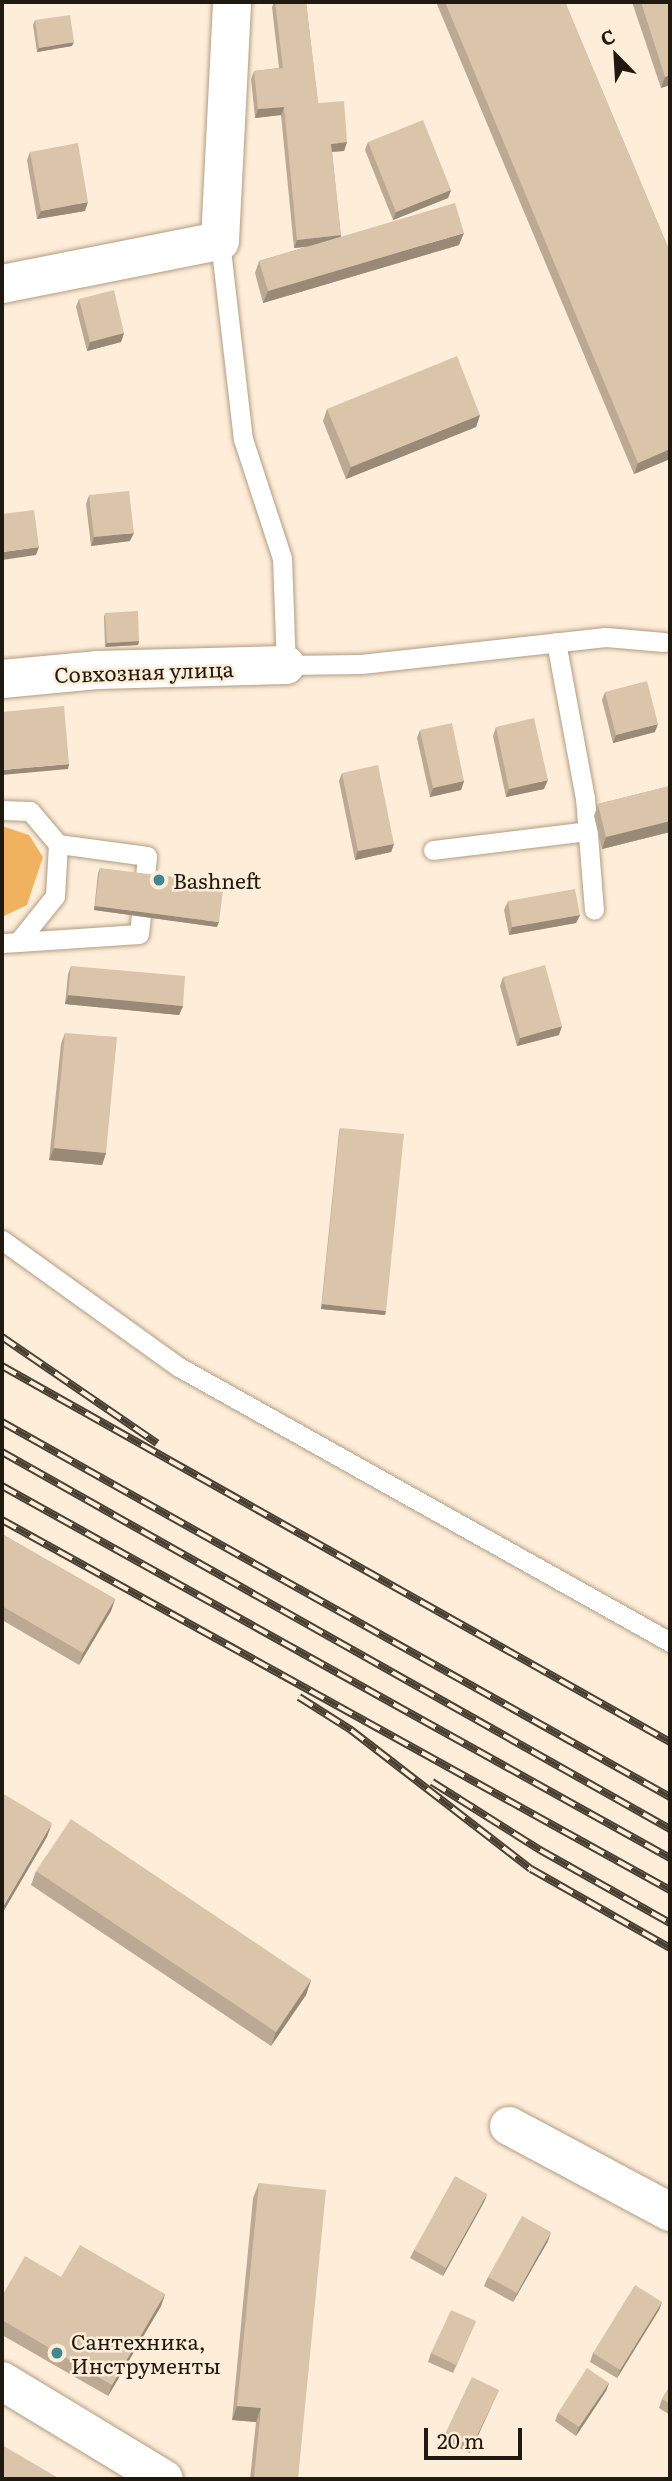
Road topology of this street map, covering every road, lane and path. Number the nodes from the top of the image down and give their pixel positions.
1 (232, 2) edge
2 (220, 241) junction
3 (2, 284) edge
4 (556, 642) junction
5 (664, 642) dead end
6 (286, 666) junction
7 (2, 678) edge
8 (2, 810) edge
9 (588, 831) junction
10 (58, 844) junction
11 (433, 850) dead end
12 (594, 911) dead end
13 (10, 942) edge
14 (2, 1240) edge
15 (670, 1643) edge
16 (509, 2126) dead end
17 (670, 2212) edge
18 (2, 2381) edge
19 (162, 2479) edge

1 - 2 street
2 - 3 street
2 - 6 lane
4 - 5 lane
4 - 6 lane
4 - 9 lane
6 - 7 street, Совхозная улица
8 - 10 lane
9 - 11 lane
9 - 12 lane
10 - 13 lane
10 - 13 lane
14 - 15 lane
16 - 17 street
18 - 19 street

